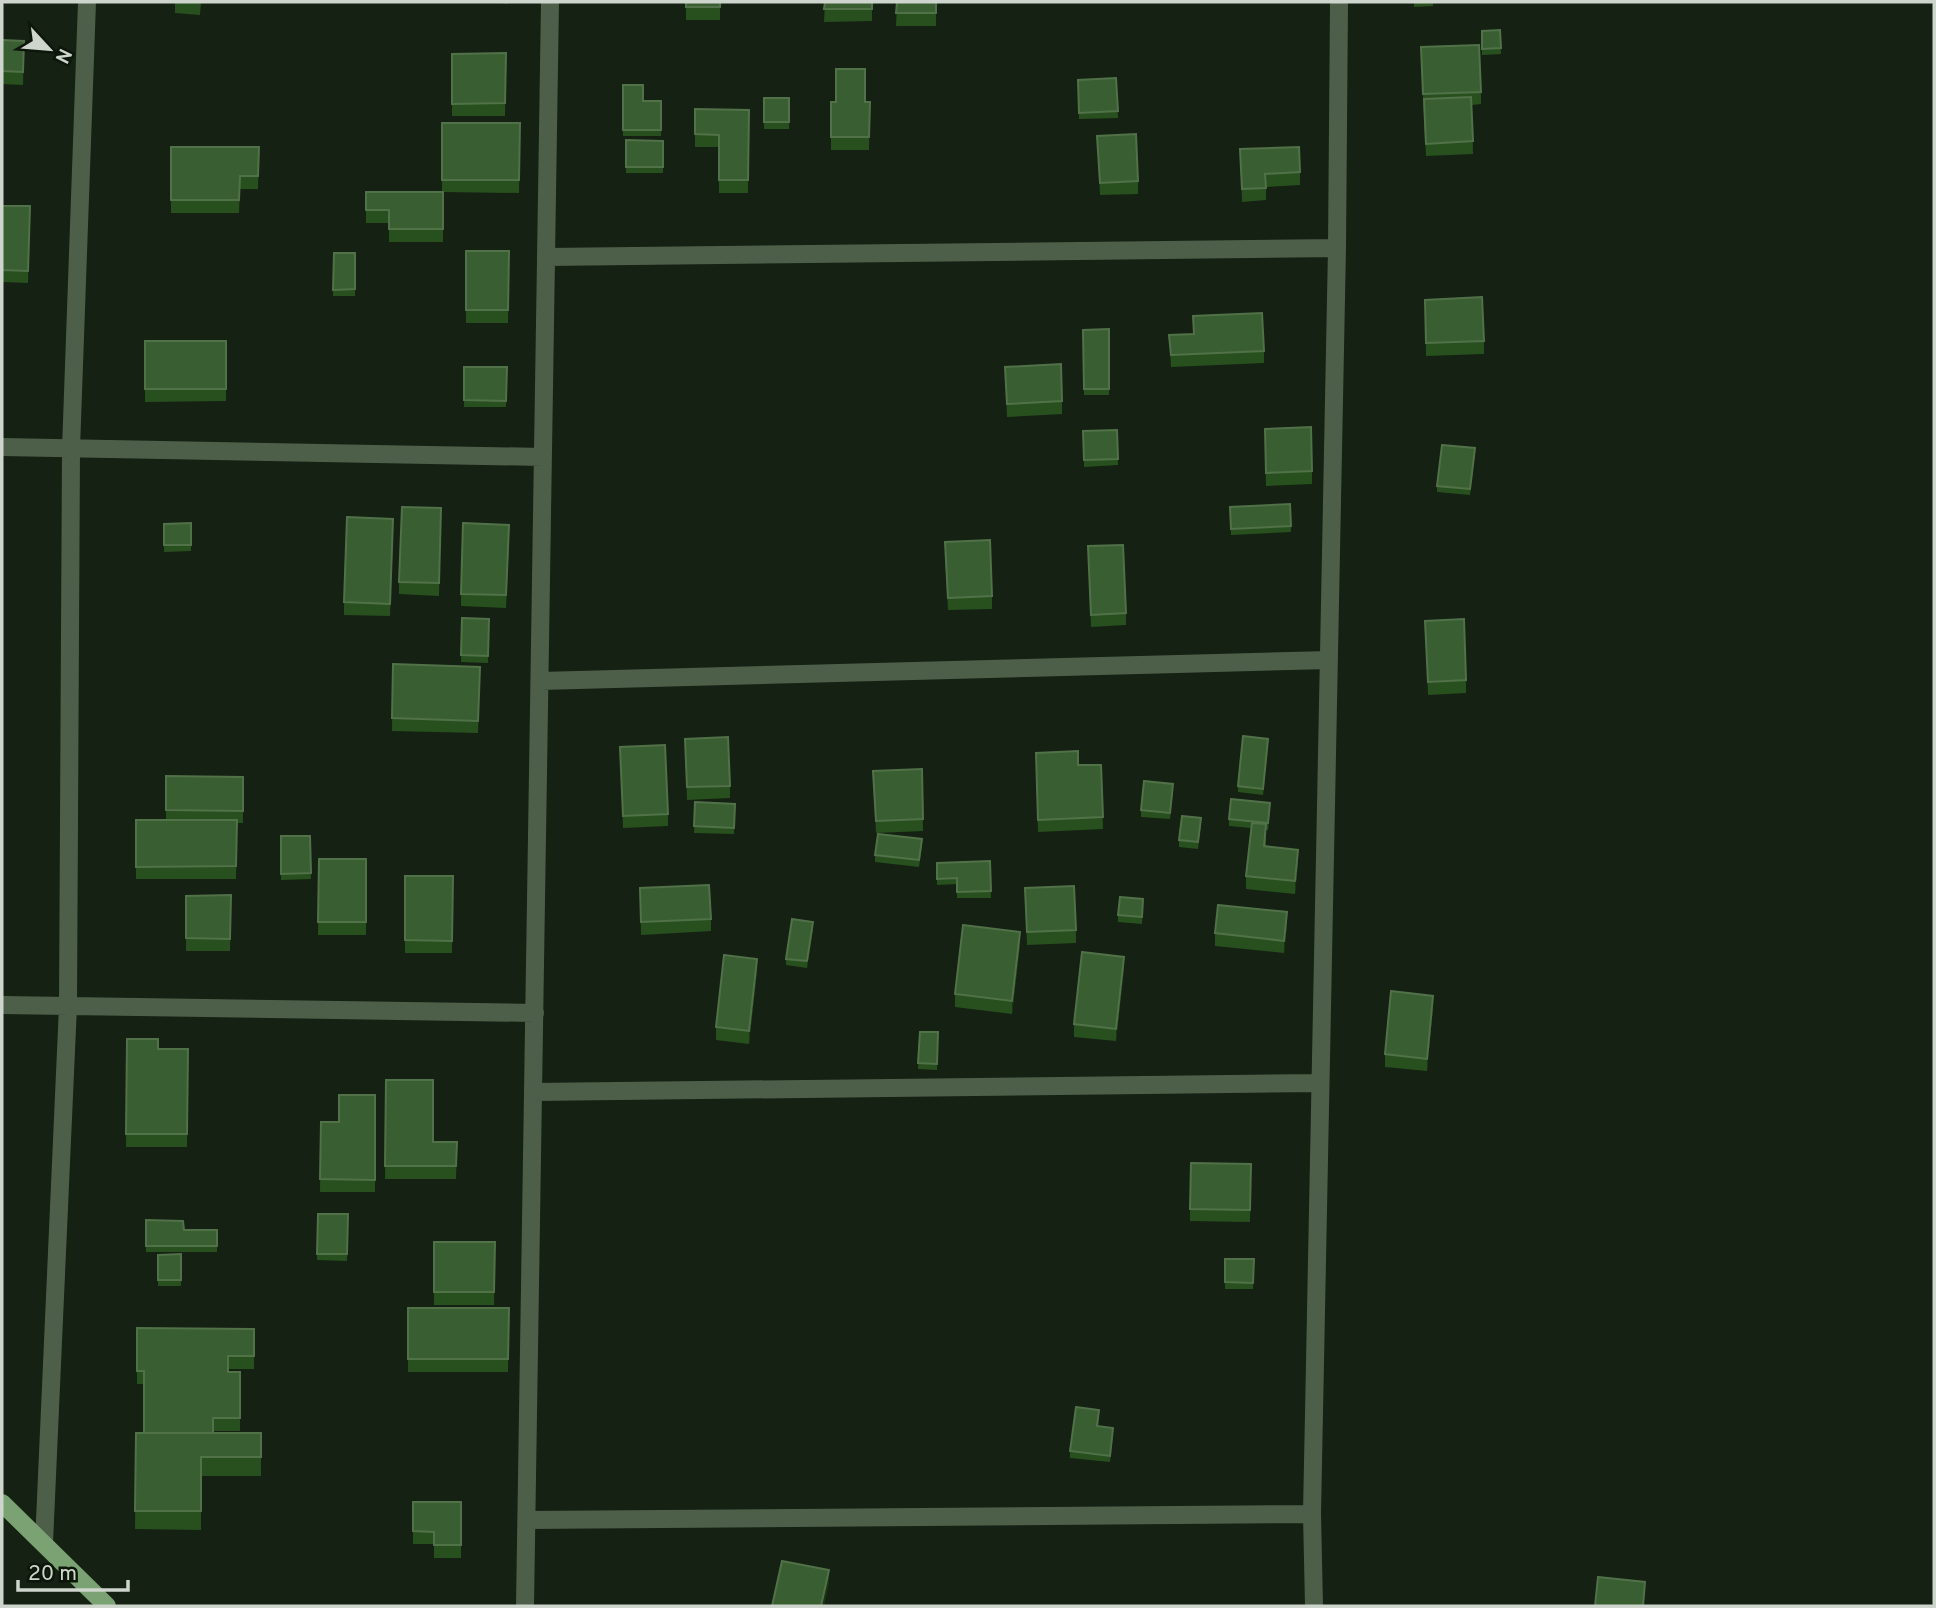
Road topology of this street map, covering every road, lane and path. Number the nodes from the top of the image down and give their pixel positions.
1 (88, 2) edge
2 (550, 2) edge
3 (1339, 2) edge
4 (1337, 248) junction
5 (546, 257) junction
6 (2, 447) edge
7 (71, 449) junction
8 (543, 457) junction
9 (1329, 660) junction
10 (540, 681) junction
11 (2, 1005) edge
12 (68, 1006) junction
13 (535, 1013) junction
14 (1320, 1083) junction
15 (533, 1092) junction
16 (2, 1503) edge
17 (1312, 1514) junction
18 (527, 1520) junction
19 (44, 1543) junction
20 (107, 1606) edge
21 (526, 1606) edge
22 (1314, 1606) edge

1 - 7 street
2 - 5 street
3 - 4 street
4 - 5 street
4 - 9 street
5 - 8 street
6 - 7 street
7 - 8 street
7 - 12 street
8 - 10 street
9 - 10 street
9 - 14 street
10 - 13 street
11 - 12 street
12 - 13 street
12 - 19 street
13 - 15 street
14 - 15 street
14 - 17 street
15 - 18 street
16 - 19 main road
17 - 18 street
17 - 22 street
18 - 21 street
19 - 20 main road

